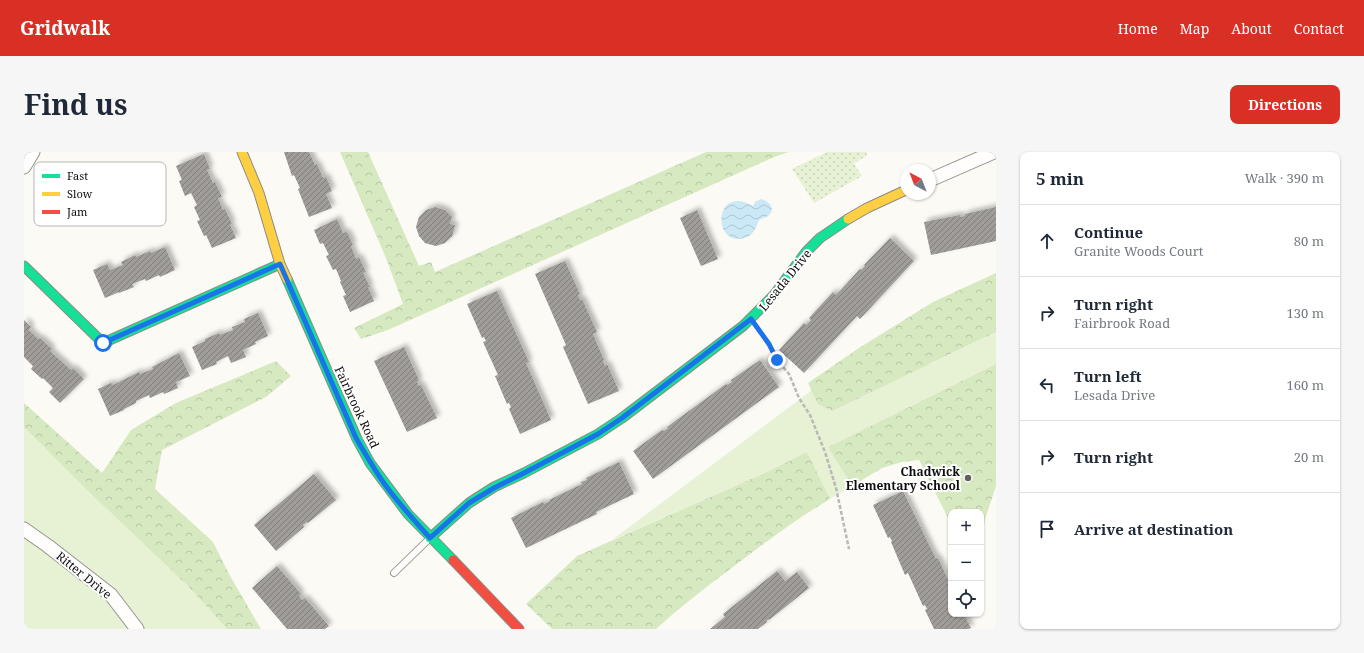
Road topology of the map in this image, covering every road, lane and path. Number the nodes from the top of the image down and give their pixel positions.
1 (33, 152) edge
2 (242, 152) edge
3 (994, 152) edge
4 (24, 167) edge
5 (936, 177) edge
6 (900, 193) edge
7 (280, 264) junction
8 (24, 266) edge
9 (751, 319) junction
10 (24, 529) edge
11 (430, 538) junction
12 (849, 549) dead end
13 (394, 573) dead end
14 (137, 629) edge
15 (519, 629) edge

1 - 4 street
2 - 7 street, Fairbrook Road
3 - 5 street
6 - 9 street, Lesada Drive
7 - 8 street
7 - 11 street, Fairbrook Road
9 - 11 street, Lesada Drive
9 - 12 path
10 - 14 street, Ritter Drive
11 - 13 lane
11 - 15 street, Fairbrook Road

